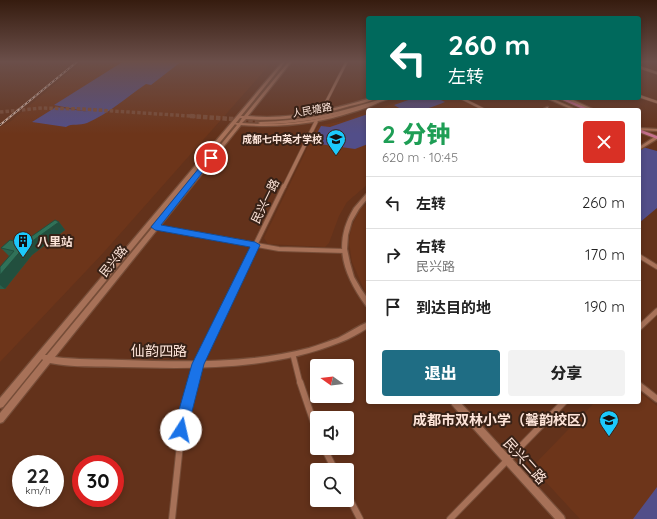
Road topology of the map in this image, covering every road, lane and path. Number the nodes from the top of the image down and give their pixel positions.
1 (266, 85) edge
2 (269, 85) edge
3 (334, 85) edge
4 (641, 97) edge
5 (373, 100) edge
6 (374, 100) edge
7 (375, 100) edge
8 (465, 100) edge
9 (553, 100) edge
10 (558, 100) edge
11 (565, 100) edge
12 (571, 100) edge
13 (657, 102) edge
14 (481, 108) edge
15 (571, 108) edge
16 (577, 108) edge
17 (584, 108) edge
18 (589, 108) edge
19 (320, 114) junction
20 (241, 117) junction
21 (260, 122) junction
22 (316, 122) junction
23 (236, 123) junction
24 (641, 130) edge
25 (657, 130) edge
26 (641, 131) edge
27 (641, 135) edge
28 (656, 139) edge
29 (641, 148) edge
30 (366, 197) edge
31 (148, 225) junction
32 (155, 227) junction
33 (255, 245) junction
34 (345, 251) junction
35 (641, 257) edge
36 (657, 267) edge
37 (366, 301) edge
38 (657, 310) edge
39 (366, 326) edge
40 (641, 326) edge
41 (293, 355) junction
42 (39, 357) junction
43 (48, 359) junction
44 (198, 364) junction
45 (641, 387) edge
46 (657, 399) edge
47 (0, 404) edge
48 (457, 404) edge
49 (562, 404) edge
50 (310, 413) edge
51 (0, 419) edge
52 (507, 460) junction
53 (354, 507) edge
54 (172, 519) edge
55 (360, 519) edge
56 (450, 519) edge
57 (561, 519) edge

1 - 20 street
2 - 20 street
3 - 19 street
4 - 13 street
5 - 19 street
6 - 21 main road, 人民塘路
7 - 22 street
8 - 14 street
9 - 15 main road
10 - 16 main road
11 - 17 main road
12 - 18 main road
19 - 21 street
20 - 21 street
20 - 23 street, 民兴路
21 - 22 street
21 - 23 street
22 - 33 street, 民兴一路
23 - 31 street, 民兴路
23 - 32 street, 民兴路
24 - 25 street
26 - 28 main road
27 - 28 main road
28 - 29 street
30 - 34 street
31 - 32 street
31 - 42 street, 民兴路
32 - 33 street
32 - 43 street, 民兴路
33 - 34 street
33 - 44 street, 民兴一路
34 - 37 street
35 - 36 street
38 - 40 street
39 - 41 street, 仙韵四路
41 - 44 street, 仙韵四路
41 - 50 street
42 - 43 street, 仙韵四路
42 - 47 street, 民兴路
43 - 44 street, 仙韵四路
43 - 51 street, 民兴路
44 - 54 street, 民兴一路
45 - 46 street
48 - 52 street, 民兴二路
49 - 52 street
52 - 56 street
52 - 57 street, 民兴二路
53 - 55 street

